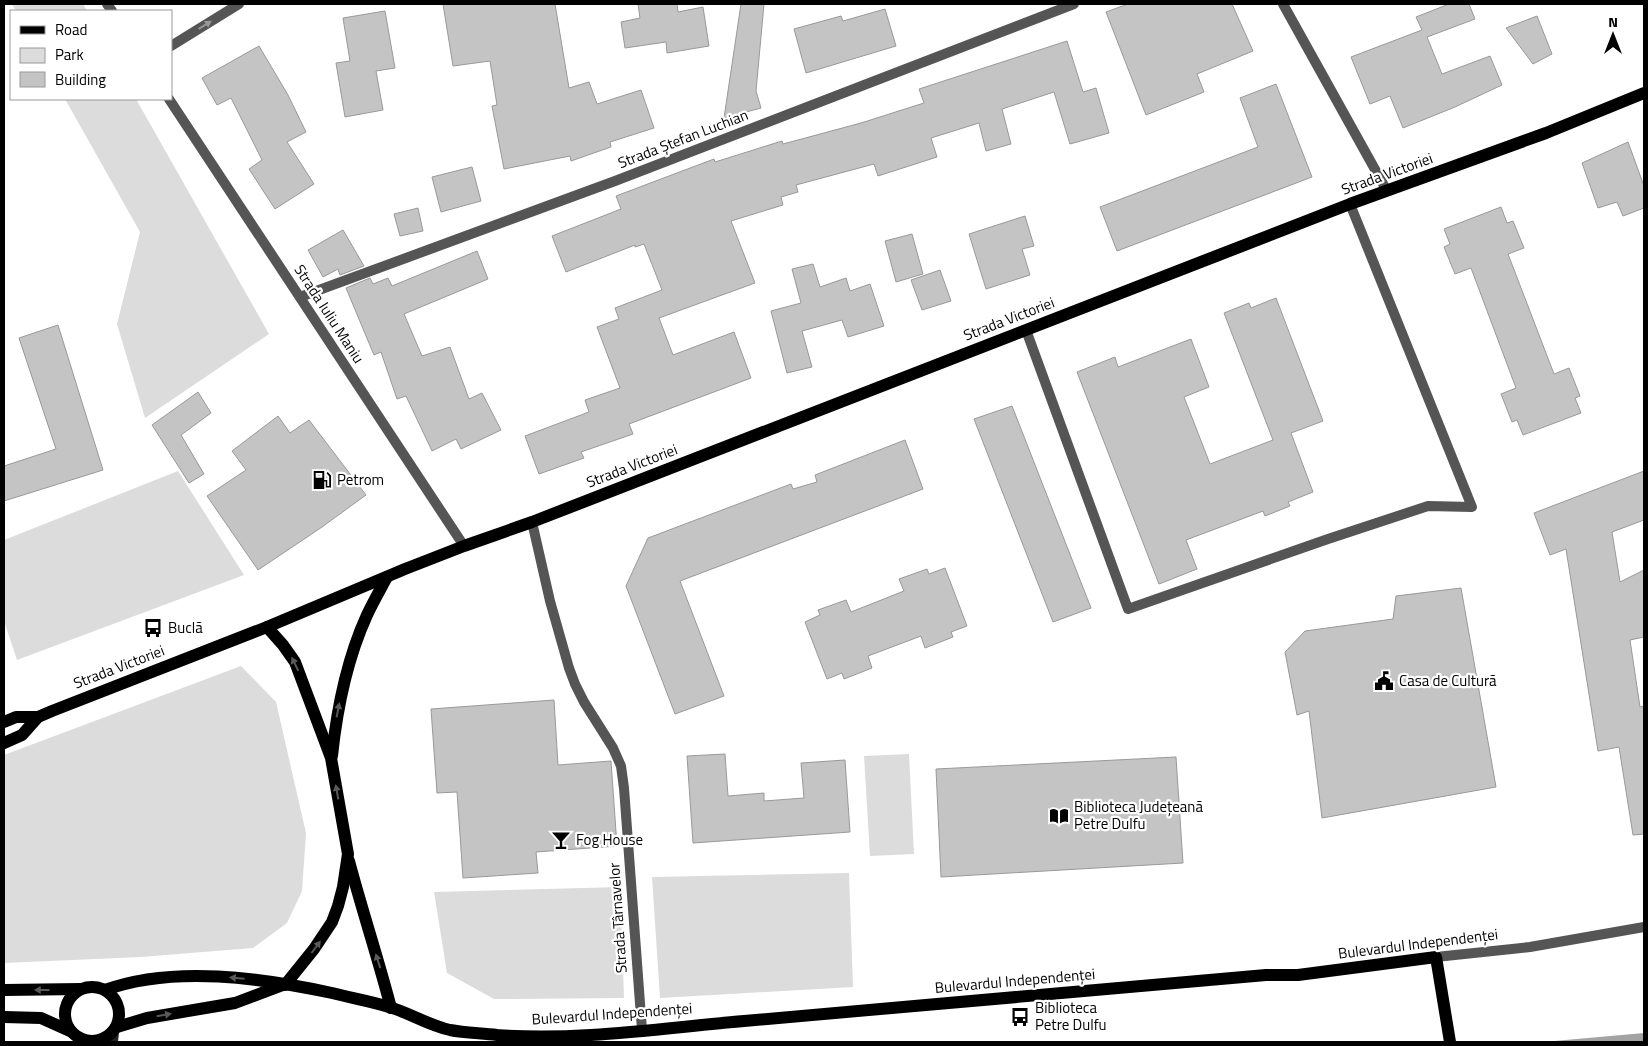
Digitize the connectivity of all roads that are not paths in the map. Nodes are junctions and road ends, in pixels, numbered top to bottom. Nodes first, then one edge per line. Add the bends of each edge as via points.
1 (239, 4) edge
2 (1074, 4) edge
3 (1284, 4) edge
4 (172, 45) edge
5 (1644, 93) edge
6 (170, 100) edge
7 (1387, 191) junction
8 (1350, 204) junction
9 (300, 297) junction
10 (1026, 330) junction
11 (532, 522) junction
12 (464, 546) junction
13 (386, 577) junction
14 (268, 627) junction
15 (38, 718) junction
16 (4, 722) edge
17 (4, 743) edge
18 (331, 758) junction
19 (348, 854) junction
20 (1644, 928) edge
21 (1436, 956) junction
22 (285, 985) junction
23 (81, 989) junction
24 (4, 990) edge
25 (105, 990) junction
26 (391, 1008) junction
27 (4, 1017) edge
28 (642, 1030) junction
29 (114, 1034) edge
30 (77, 1037) edge
31 (1450, 1042) edge

4 -> 1 street
2 - 9 street, Strada Ștefan Luchian via 615,181
3 - 7 street
5 - 7 main road, Strada Victoriei
6 - 9 street, Strada Iuliu Maniu
7 - 8 main road, Strada Victoriei
8 - 10 main road, Strada Victoriei
8 - 10 street via 1472,507 1428,506 1128,609
9 - 12 street, Strada Iuliu Maniu
10 - 11 main road, Strada Victoriei
11 - 12 main road, Strada Victoriei
11 - 28 street, Strada Târnavelor via 572,676 621,766
12 - 13 main road, Strada Victoriei
13 - 14 main road, Strada Victoriei
18 -> 13 main road via 339,704 351,656
14 - 15 main road, Strada Victoriei
18 -> 14 main road via 295,662
15 - 16 main road, Strada Victoriei via 16,717
15 - 17 main road, Strada Victoriei via 22,735
19 -> 18 main road
22 -> 19 main road via 332,922 343,887
26 -> 19 main road
20 - 21 street, Bulevardul Independenței via 1530,947
21 - 28 main road, Bulevardul Independenței via 1298,975 1266,974
21 - 31 main road
22 -> 25 main road, Bulevardul Independenței via 235,977 183,977 142,979
22 - 26 main road, Bulevardul Independenței
29 -> 22 main road via 147,1018 235,1003
23 -> 24 main road
23 - 25 main road
23 - 30 main road via 71,997 66,1008 66,1020
25 - 29 main road via 119,1009 120,1018
26 - 28 main road, Bulevardul Independenței via 449,1030 473,1033 583,1035
27 - 30 main road via 41,1018
29 - 30 main road via 92,1042

